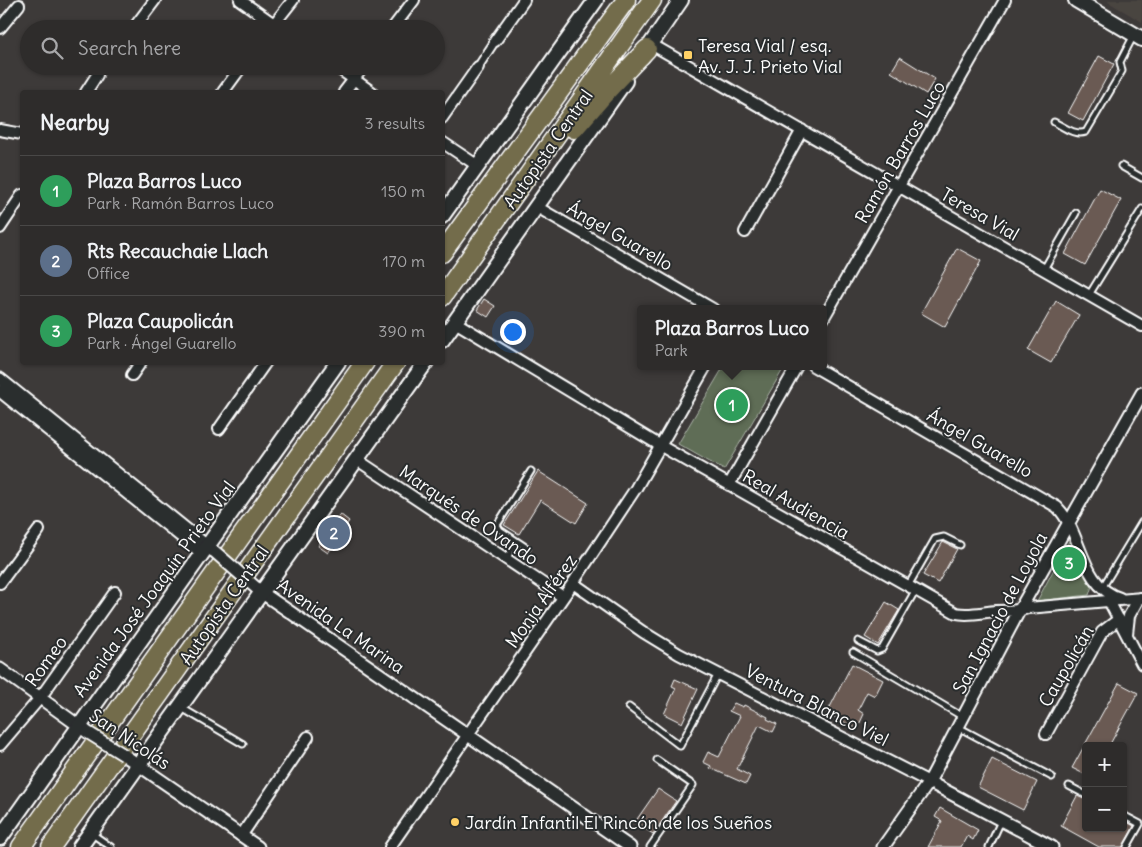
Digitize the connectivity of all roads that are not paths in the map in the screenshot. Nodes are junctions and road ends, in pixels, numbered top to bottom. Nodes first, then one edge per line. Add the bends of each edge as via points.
1 (155, 0) edge
2 (240, 0) edge
3 (293, 0) edge
4 (414, 0) edge
5 (524, 0) edge
6 (610, 0) edge
7 (626, 0) edge
8 (652, 0) edge
9 (682, 0) edge
10 (1005, 0) edge
11 (1076, 0) edge
12 (21, 2) edge
13 (591, 2) edge
14 (140, 20) edge
15 (266, 20) edge
16 (280, 20) edge
17 (399, 20) edge
18 (0, 28) edge
19 (1138, 37) edge
20 (495, 41) joint
21 (649, 46) junction
22 (478, 67) joint
23 (98, 75) edge
24 (235, 75) edge
25 (347, 75) edge
26 (358, 75) edge
27 (354, 80) junction
28 (87, 90) edge
29 (224, 90) edge
30 (346, 90) edge
31 (369, 90) edge
32 (557, 94) junction
33 (445, 114) edge
34 (1054, 122) dead end
35 (0, 130) edge
36 (802, 130) junction
37 (20, 134) edge
38 (445, 144) edge
39 (478, 166) junction
40 (1121, 166) dead end
41 (1142, 178) edge
42 (524, 182) junction
43 (899, 186) junction
44 (20, 198) edge
45 (537, 207) junction
46 (1142, 209) edge
47 (445, 212) edge
48 (1076, 213) dead end
49 (0, 228) edge
50 (746, 232) dead end
51 (445, 249) edge
52 (1044, 269) junction
53 (445, 293) edge
54 (1089, 295) junction
55 (706, 305) edge
56 (827, 313) edge
57 (455, 322) junction
58 (1142, 326) edge
59 (445, 336) edge
60 (139, 365) edge
61 (264, 365) edge
62 (336, 365) edge
63 (363, 365) edge
64 (394, 365) edge
65 (424, 365) edge
66 (704, 370) edge
67 (794, 370) edge
68 (820, 370) edge
69 (132, 375) dead end
70 (0, 379) edge
71 (0, 391) edge
72 (1142, 393) edge
73 (219, 429) dead end
74 (661, 446) junction
75 (84, 452) junction
76 (356, 459) junction
77 (531, 471) dead end
78 (729, 485) junction
79 (1069, 522) junction
80 (1142, 522) edge
81 (39, 530) dead end
82 (517, 542) junction
83 (960, 545) dead end
84 (527, 548) dead end
85 (208, 550) junction
86 (505, 559) junction
87 (0, 583) edge
88 (573, 583) junction
89 (1099, 585) junction
90 (911, 588) junction
91 (115, 592) dead end
92 (261, 592) junction
93 (563, 597) junction
94 (1140, 598) edge
95 (1125, 600) junction
96 (1109, 601) junction
97 (1088, 603) junction
98 (1019, 611) junction
99 (1118, 619) junction
100 (1127, 635) junction
101 (858, 641) dead end
102 (853, 652) dead end
103 (1142, 664) edge
104 (0, 669) edge
105 (718, 674) junction
106 (40, 698) junction
107 (180, 707) junction
108 (629, 707) dead end
109 (961, 722) junction
110 (83, 729) junction
111 (1046, 734) dead end
112 (468, 735) junction
113 (308, 736) dead end
114 (243, 744) dead end
115 (0, 745) edge
116 (657, 760) dead end
117 (138, 765) junction
118 (1052, 778) dead end
119 (929, 782) junction
120 (1069, 786) dead end
121 (1082, 793) edge
122 (1127, 817) edge
123 (1001, 820) junction
124 (90, 832) junction
125 (241, 836) junction
126 (0, 838) edge
127 (626, 846) edge
128 (21, 847) edge
129 (51, 847) edge
130 (80, 847) edge
131 (111, 847) edge
132 (258, 847) edge
133 (390, 847) edge
134 (650, 847) edge
135 (883, 847) edge
136 (989, 847) edge
137 (1052, 847) edge
138 (1127, 847) edge

1 - 14 street
2 - 15 street
3 - 16 street
4 - 17 street
5 - 20 street
6 - 32 highway
7 - 32 highway, Autopista Central
8 - 42 highway, Autopista Central
9 - 21 main road
10 - 43 street, Ramón Barros Luco
11 - 19 main road
12 - 18 street
13 - 39 main road
19 - 34 lane via 1120,62 1122,71 1086,132 1075,133
20 - 22 street
21 - 36 street, Teresa Vial
21 - 42 highway
21 - 45 main road
22 - 33 street
23 - 28 street
24 - 29 street
25 - 27 street
26 - 27 street
27 - 30 street
27 - 31 street
32 - 51 highway, Autopista Central
35 - 37 street
36 - 43 street, Teresa Vial
36 - 50 street
38 - 39 street
39 - 47 main road
40 - 41 lane
42 - 53 highway, Autopista Central
43 - 52 street, Teresa Vial
43 - 56 street, Ramón Barros Luco
44 - 49 street
45 - 55 street, Ángel Guarello
45 - 57 main road
46 - 54 lane
48 - 52 lane
52 - 54 street, Teresa Vial
54 - 58 street, Teresa Vial
57 - 59 main road
57 - 74 street, Real Audiencia
60 - 69 street
61 - 73 street
62 - 85 main road, Avenida José Joaquín Prieto Vial
63 - 128 highway, Autopista Central
64 - 129 highway, Autopista Central
65 - 76 main road
66 - 74 street, Monja Alférez
67 - 78 street
68 - 79 street, Ángel Guarello via 1052,503
70 - 75 street, Avenida La Marina
71 - 75 street, Avenida La Marina
72 - 79 street, San Ignacio de Loyola
74 - 78 street, Real Audiencia
74 - 88 street, Monja Alférez
75 - 85 street, Avenida La Marina
76 - 86 street, Marqués de Ovando
76 - 92 main road
77 - 82 lane via 497,525
78 - 90 street, Real Audiencia
79 - 89 street, Ángel Guarello
79 - 98 street, San Ignacio de Loyola
80 - 89 lane
81 - 87 street
82 - 84 lane
82 - 86 lane
83 - 90 lane via 944,537 935,539
85 - 92 street, Avenida La Marina, bridge
85 - 110 main road, Avenida José Joaquín Prieto Vial
86 - 93 street, Marqués de Ovando
88 - 93 street, Monja Alférez
88 - 105 street, Ventura Blanco Viel via 660,643
89 - 95 street
89 - 97 street
90 - 98 street, Real Audiencia via 962,615
90 - 101 lane via 882,648 877,651
91 - 106 street, Romeo
92 - 107 main road
92 - 112 street, Avenida La Marina
93 - 112 street, Monja Alférez
94 - 95 street
94 - 100 street via 1129,616
95 - 96 street
96 - 97 street, Real Audiencia
96 - 99 street
97 - 98 street, Real Audiencia
98 - 109 street, San Ignacio de Loyola
99 - 100 street
99 - 111 street, Caupolicán via 1102,632
100 - 103 street
102 - 109 lane
104 - 106 street, San Nicolás
105 - 108 lane via 680,746
105 - 119 street, Ventura Blanco Viel
106 - 110 street, San Nicolás
106 - 115 street, Romeo
107 - 114 lane
107 - 117 main road
109 - 118 lane
109 - 119 street, San Ignacio de Loyola
110 - 117 street, San Nicolás, bridge
110 - 126 main road, Avenida José Joaquín Prieto Vial
112 - 127 street, Avenida La Marina
112 - 133 street, Monja Alférez
113 - 125 street
116 - 134 lane via 693,785
117 - 124 main road
117 - 125 street, San Nicolás
119 - 123 street, Ventura Blanco Viel
119 - 135 street, San Ignacio de Loyola
120 - 121 lane
122 - 138 lane via 1140,824
123 - 136 lane
123 - 137 street, Ventura Blanco Viel
124 - 130 main road
124 - 131 lane
125 - 132 street, San Nicolás

